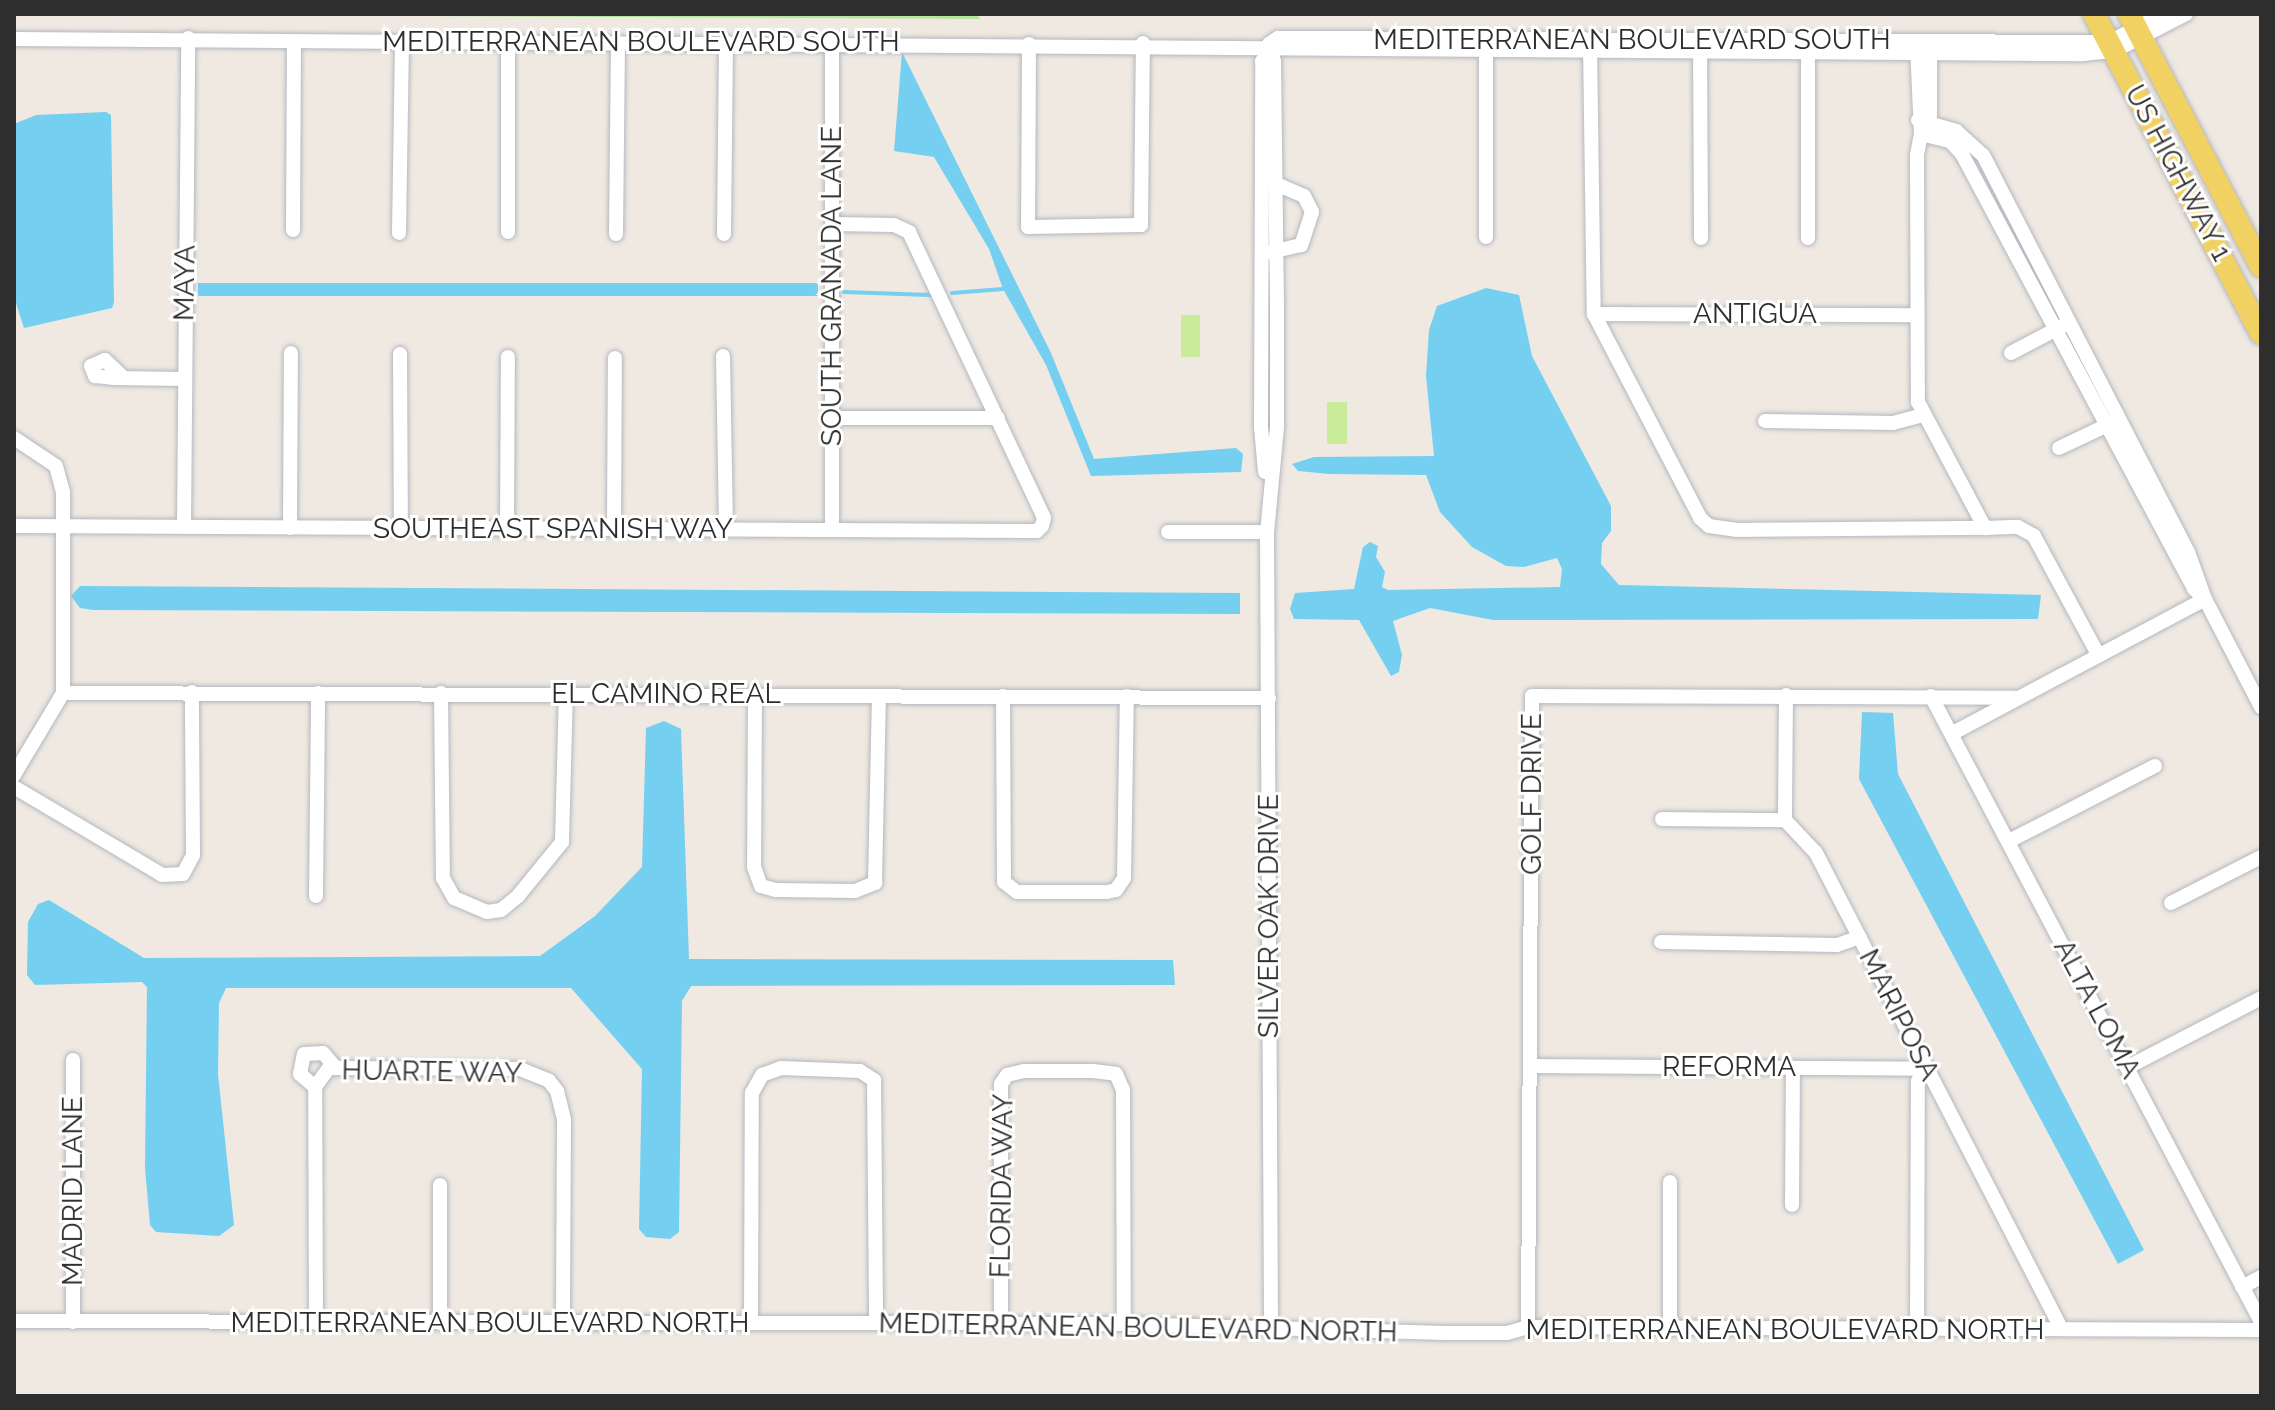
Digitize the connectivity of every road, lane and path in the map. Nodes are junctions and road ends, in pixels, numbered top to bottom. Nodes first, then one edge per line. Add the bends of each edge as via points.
1 (2094, 14) edge
2 (2163, 14) edge
3 (2186, 14) edge
4 (2136, 28) edge
5 (188, 38) junction
6 (14, 39) edge
7 (294, 41) junction
8 (402, 41) junction
9 (508, 41) junction
10 (726, 42) junction
11 (832, 42) junction
12 (618, 43) junction
13 (1143, 43) junction
14 (1029, 44) junction
15 (1486, 45) junction
16 (1590, 46) junction
17 (1700, 46) junction
18 (1808, 46) junction
19 (2112, 46) junction
20 (1924, 47) junction
21 (1269, 50) junction
22 (1923, 126) junction
23 (1268, 180) junction
24 (833, 224) junction
25 (293, 230) dead end
26 (508, 232) dead end
27 (399, 233) dead end
28 (616, 234) dead end
29 (724, 234) dead end
30 (1486, 237) dead end
31 (1701, 238) dead end
32 (1808, 238) dead end
33 (1269, 252) junction
34 (2261, 267) edge
35 (1594, 314) junction
36 (1915, 315) junction
37 (2062, 326) junction
38 (2261, 333) edge
39 (291, 353) dead end
40 (2011, 353) dead end
41 (400, 354) dead end
42 (723, 356) dead end
43 (508, 357) dead end
44 (615, 358) dead end
45 (123, 377) dead end
46 (184, 379) junction
47 (1923, 415) junction
48 (832, 418) junction
49 (998, 418) junction
50 (1765, 421) dead end
51 (2113, 423) junction
52 (14, 438) edge
53 (2059, 448) dead end
54 (14, 526) edge
55 (184, 527) junction
56 (62, 528) junction
57 (290, 528) junction
58 (401, 528) junction
59 (507, 528) junction
60 (614, 528) junction
61 (1985, 528) junction
62 (726, 529) junction
63 (832, 530) junction
64 (1168, 532) dead end
65 (1267, 532) junction
66 (2205, 599) junction
67 (2099, 656) junction
68 (192, 692) junction
69 (63, 693) junction
70 (318, 693) junction
71 (441, 693) junction
72 (566, 693) junction
73 (755, 693) junction
74 (1786, 695) junction
75 (879, 696) junction
76 (1003, 696) junction
77 (1127, 696) junction
78 (1931, 696) junction
79 (1269, 698) junction
80 (2014, 698) junction
81 (2261, 707) edge
82 (1953, 733) junction
83 (2155, 766) dead end
84 (14, 775) edge
85 (14, 787) edge
86 (1662, 819) dead end
87 (1785, 820) junction
88 (2009, 841) junction
89 (2261, 857) edge
90 (316, 896) dead end
91 (2171, 903) dead end
92 (1860, 937) junction
93 (1661, 942) dead end
94 (2261, 998) edge
95 (73, 1060) dead end
96 (1532, 1066) junction
97 (2128, 1067) junction
98 (336, 1068) junction
99 (1793, 1068) junction
100 (1925, 1069) junction
101 (315, 1087) junction
102 (1670, 1182) dead end
103 (440, 1185) dead end
104 (1792, 1205) dead end
105 (2261, 1277) edge
106 (2242, 1287) junction
107 (14, 1321) edge
108 (73, 1322) junction
109 (563, 1322) junction
110 (2261, 1322) edge
111 (316, 1323) junction
112 (440, 1323) junction
113 (751, 1323) junction
114 (876, 1323) junction
115 (1001, 1324) junction
116 (1124, 1324) junction
117 (1271, 1327) junction
118 (1528, 1327) junction
119 (1917, 1328) junction
120 (2061, 1328) junction
121 (1670, 1329) junction
122 (2261, 1330) edge

1 - 19 main road, US HIGHWAY 1
2 - 4 street
3 - 4 street
4 - 19 street, MEDITERRANEAN BOULEVARD SOUTH
4 - 34 main road, US HIGHWAY 1
5 - 6 street, MEDITERRANEAN BOULEVARD SOUTH
5 - 7 street, MEDITERRANEAN BOULEVARD SOUTH
5 - 46 street, MAYA
7 - 8 street, MEDITERRANEAN BOULEVARD SOUTH
7 - 25 street
8 - 9 street, MEDITERRANEAN BOULEVARD SOUTH
8 - 27 street
9 - 12 street, MEDITERRANEAN BOULEVARD SOUTH
9 - 26 street
10 - 11 street, MEDITERRANEAN BOULEVARD SOUTH
10 - 12 street, MEDITERRANEAN BOULEVARD SOUTH
10 - 29 street
11 - 14 street, MEDITERRANEAN BOULEVARD SOUTH
11 - 24 street, SOUTH GRANADA LANE
12 - 28 street
13 - 14 street, MEDITERRANEAN BOULEVARD SOUTH
13 - 14 street via 1141,225 1028,227
13 - 21 street, MEDITERRANEAN BOULEVARD SOUTH
15 - 16 street, MEDITERRANEAN BOULEVARD SOUTH
15 - 21 street, MEDITERRANEAN BOULEVARD SOUTH
15 - 30 street
16 - 17 street, MEDITERRANEAN BOULEVARD SOUTH
16 - 35 street
17 - 18 street, MEDITERRANEAN BOULEVARD SOUTH
17 - 31 street
18 - 20 street, MEDITERRANEAN BOULEVARD SOUTH
18 - 32 street
19 - 20 street, MEDITERRANEAN BOULEVARD SOUTH
19 - 38 main road, US HIGHWAY 1
20 - 22 street
21 - 23 street, SILVER OAK DRIVE via 1262,61
22 - 36 street via 1917,155
22 - 37 street via 1962,154
23 - 33 street, SILVER OAK DRIVE
23 - 33 street via 1304,196 1312,212 1301,245
24 - 48 street, SOUTH GRANADA LANE
24 - 49 street via 894,225 909,232
33 - 65 street, SILVER OAK DRIVE via 1261,427
35 - 36 street, ANTIGUA
35 - 61 street via 1700,518 1709,526
36 - 47 street via 1916,385
37 - 40 street
37 - 51 street
39 - 57 street
41 - 58 street
42 - 62 street
43 - 59 street
44 - 60 street
45 - 46 street
46 - 55 street, MAYA
47 - 50 street via 1893,423
47 - 61 street
48 - 49 street
48 - 63 street, SOUTH GRANADA LANE
49 - 63 street, SOUTHEAST SPANISH WAY via 1048,529
51 - 53 street
51 - 66 street via 2194,589
52 - 56 street via 60,473
54 - 56 street, SOUTHEAST SPANISH WAY
55 - 56 street, SOUTHEAST SPANISH WAY
55 - 57 street, SOUTHEAST SPANISH WAY
56 - 69 street
57 - 58 street, SOUTHEAST SPANISH WAY
58 - 59 street, SOUTHEAST SPANISH WAY
59 - 60 street, SOUTHEAST SPANISH WAY
60 - 62 street, SOUTHEAST SPANISH WAY
61 - 67 street via 2018,527 2034,536
62 - 63 street, SOUTHEAST SPANISH WAY
64 - 65 street
65 - 79 street, SILVER OAK DRIVE
66 - 67 street, GOLF DRIVE
66 - 81 street
67 - 80 street, GOLF DRIVE
68 - 69 street, EL CAMINO REAL
68 - 70 street, EL CAMINO REAL
68 - 85 street via 193,855 176,884
69 - 84 street
70 - 71 street, EL CAMINO REAL
70 - 90 street
71 - 72 street, EL CAMINO REAL
71 - 72 street via 443,878 454,898 487,912 518,896 562,842
72 - 73 street, EL CAMINO REAL
73 - 75 street, EL CAMINO REAL
73 - 75 street via 754,867 761,886 792,890 855,891 875,883
74 - 78 street, GOLF DRIVE
74 - 87 street
74 - 96 street, GOLF DRIVE via 1532,696
75 - 76 street, EL CAMINO REAL
76 - 77 street, EL CAMINO REAL
76 - 77 street via 1004,882 1017,892 1107,892 1116,890 1124,878
77 - 79 street, EL CAMINO REAL
78 - 80 street, GOLF DRIVE
78 - 82 street, ALTA LOMA
79 - 117 street, SILVER OAK DRIVE
80 - 82 street, GOLF DRIVE
82 - 88 street, ALTA LOMA
83 - 88 street
86 - 87 street
87 - 92 street, MARIPOSA via 1816,853
88 - 97 street, ALTA LOMA
89 - 91 street
92 - 93 street via 1837,945
92 - 100 street, MARIPOSA
94 - 97 street
95 - 108 street, MADRID LANE
96 - 99 street, REFORMA
96 - 118 street, GOLF DRIVE
97 - 106 street, ALTA LOMA
98 - 101 street, HUARTE WAY via 323,1072
98 - 101 street via 323,1053 304,1054 300,1074
98 - 109 street, HUARTE WAY via 520,1069 549,1081 564,1120
99 - 100 street, REFORMA
99 - 104 street
100 - 119 street via 1918,1081
100 - 120 street, MARIPOSA
101 - 111 street, HUARTE WAY
102 - 121 street
103 - 112 street
105 - 106 street
106 - 110 street, ALTA LOMA
107 - 108 street, MEDITERRANEAN BOULEVARD NORTH
108 - 111 street, MEDITERRANEAN BOULEVARD NORTH
109 - 112 street, MEDITERRANEAN BOULEVARD NORTH
109 - 113 street, MEDITERRANEAN BOULEVARD NORTH
111 - 112 street, MEDITERRANEAN BOULEVARD NORTH
113 - 114 street, MEDITERRANEAN BOULEVARD NORTH
113 - 114 street via 752,1093 762,1075 781,1068 860,1071 874,1080
114 - 115 street, MEDITERRANEAN BOULEVARD NORTH
115 - 116 street, MEDITERRANEAN BOULEVARD NORTH
115 - 116 street, FLORIDA WAY via 1001,1084 1012,1073 1065,1071 1108,1072 1121,1079
116 - 117 street, MEDITERRANEAN BOULEVARD NORTH
117 - 118 street, MEDITERRANEAN BOULEVARD NORTH via 1507,1333
118 - 121 street, MEDITERRANEAN BOULEVARD NORTH
119 - 120 street, MEDITERRANEAN BOULEVARD NORTH
119 - 121 street, MEDITERRANEAN BOULEVARD NORTH
120 - 122 street, MEDITERRANEAN BOULEVARD NORTH

